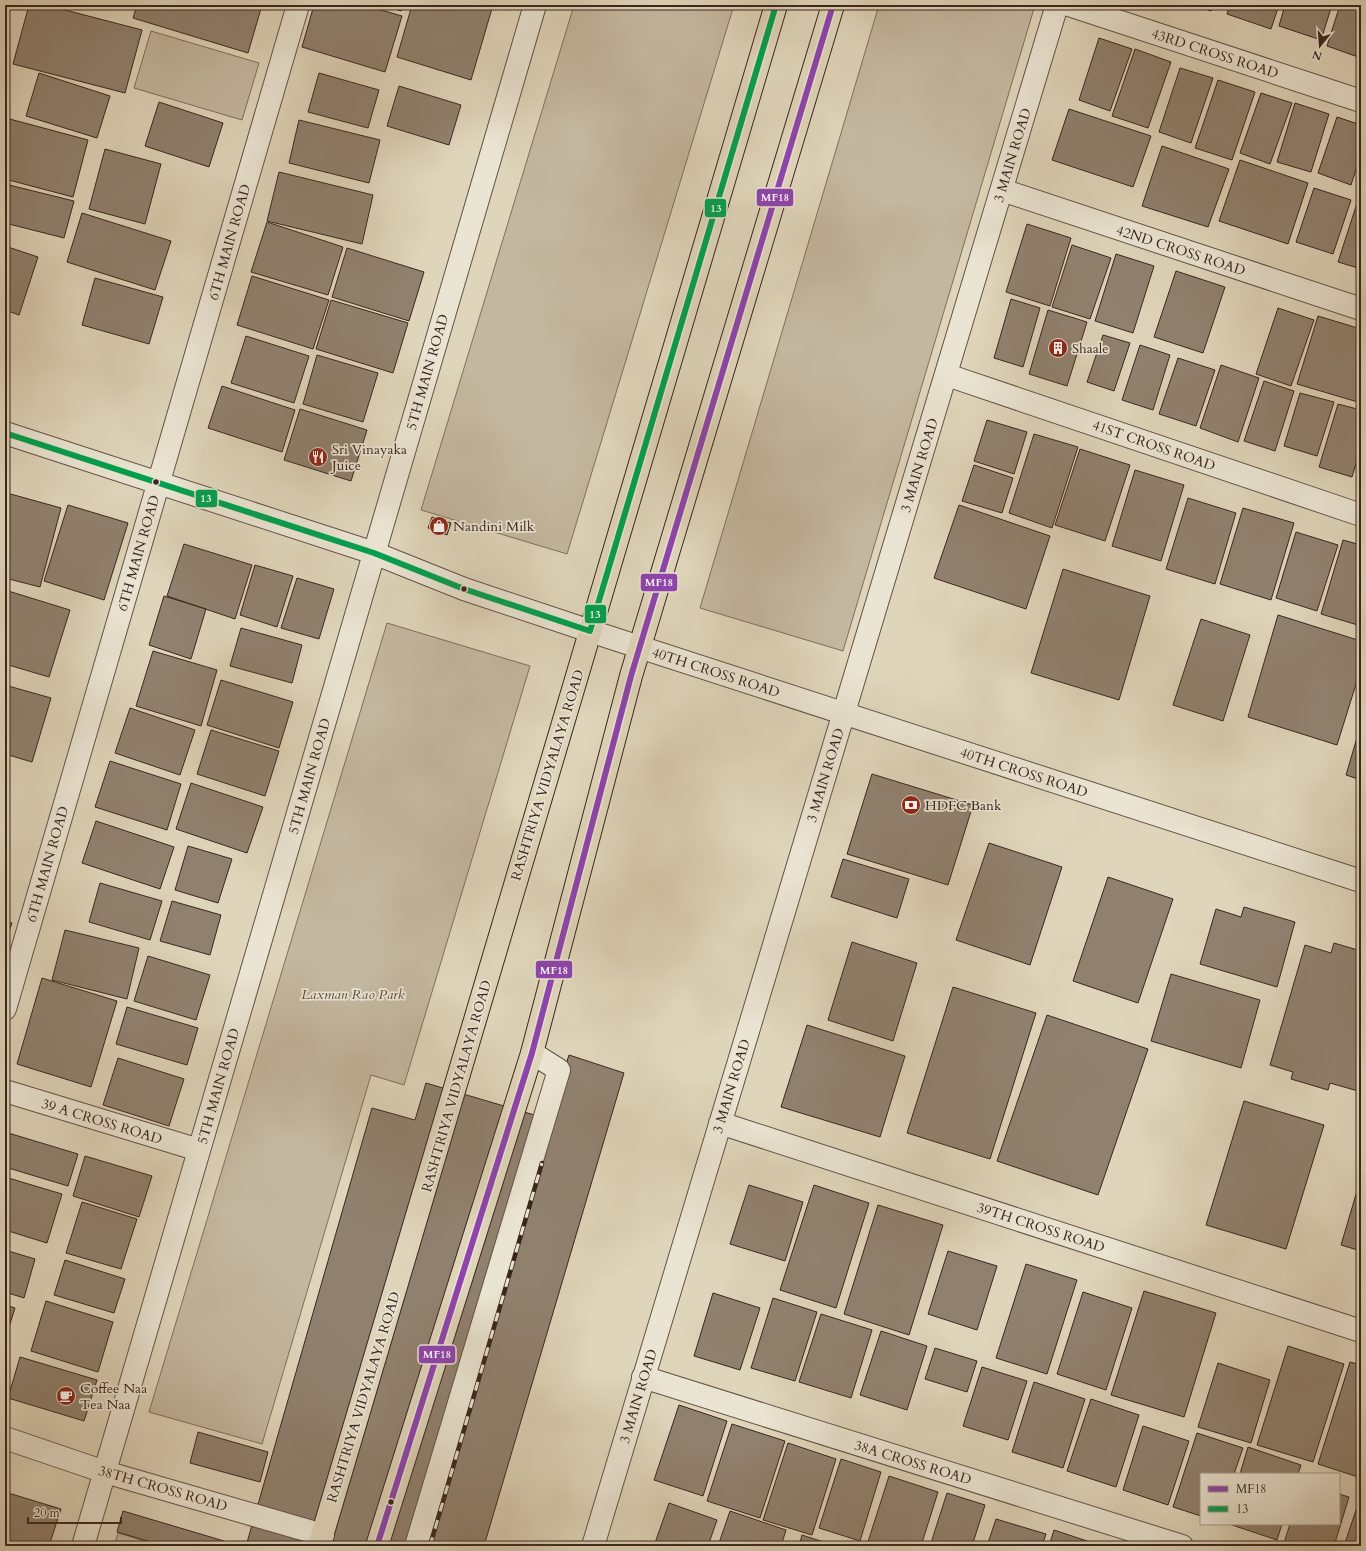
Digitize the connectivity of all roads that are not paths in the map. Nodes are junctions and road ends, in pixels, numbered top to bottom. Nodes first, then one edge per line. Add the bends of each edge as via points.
1 (298, 5) edge
2 (535, 5) edge
3 (776, 5) edge
4 (833, 5) edge
5 (1057, 5) edge
6 (1069, 5) edge
7 (1361, 101) edge
8 (1002, 190) junction
9 (1361, 309) edge
10 (947, 375) junction
11 (5, 433) edge
12 (158, 484) junction
13 (1361, 515) edge
14 (374, 554) junction
15 (590, 631) junction
16 (640, 647) junction
17 (843, 713) junction
18 (1361, 881) edge
19 (5, 1009) edge
20 (532, 1052) junction
21 (5, 1091) edge
22 (720, 1123) junction
23 (199, 1150) junction
24 (1361, 1331) edge
25 (643, 1377) junction
26 (5, 1438) edge
27 (105, 1472) junction
28 (321, 1540) edge
29 (83, 1546) edge
30 (377, 1546) edge
31 (416, 1546) edge
32 (593, 1546) edge
33 (1182, 1546) edge

1 - 12 street, 6TH MAIN ROAD
2 - 14 street, 5TH MAIN ROAD
3 - 15 main road, RASHTRIYA VIDYALAYA ROAD
4 - 16 main road
5 - 8 street, 3 MAIN ROAD
6 - 7 street, 43RD CROSS ROAD
8 - 9 street, 42ND CROSS ROAD
8 - 10 street, 3 MAIN ROAD
10 - 13 street, 41ST CROSS ROAD
10 - 17 street, 3 MAIN ROAD
11 - 12 street, 40TH CROSS ROAD
12 - 14 street, 40TH CROSS ROAD
12 - 19 street, 6TH MAIN ROAD
14 - 15 street, 40TH CROSS ROAD via 464,589
14 - 23 street, 5TH MAIN ROAD
15 - 16 street, 40TH CROSS ROAD
15 - 28 main road, RASHTRIYA VIDYALAYA ROAD
16 - 17 street, 40TH CROSS ROAD
16 - 20 main road
17 - 18 street, 40TH CROSS ROAD
17 - 22 street, 3 MAIN ROAD
20 - 30 main road
20 - 31 street via 559,1070
21 - 23 street, 39 A CROSS ROAD
22 - 24 street, 39TH CROSS ROAD
22 - 25 street, 3 MAIN ROAD
23 - 27 street, 5TH MAIN ROAD
25 - 32 street, 3 MAIN ROAD
25 - 33 street, 38A CROSS ROAD
26 - 27 street, 38TH CROSS ROAD
27 - 28 street, 38TH CROSS ROAD
27 - 29 street, 5TH MAIN ROAD

